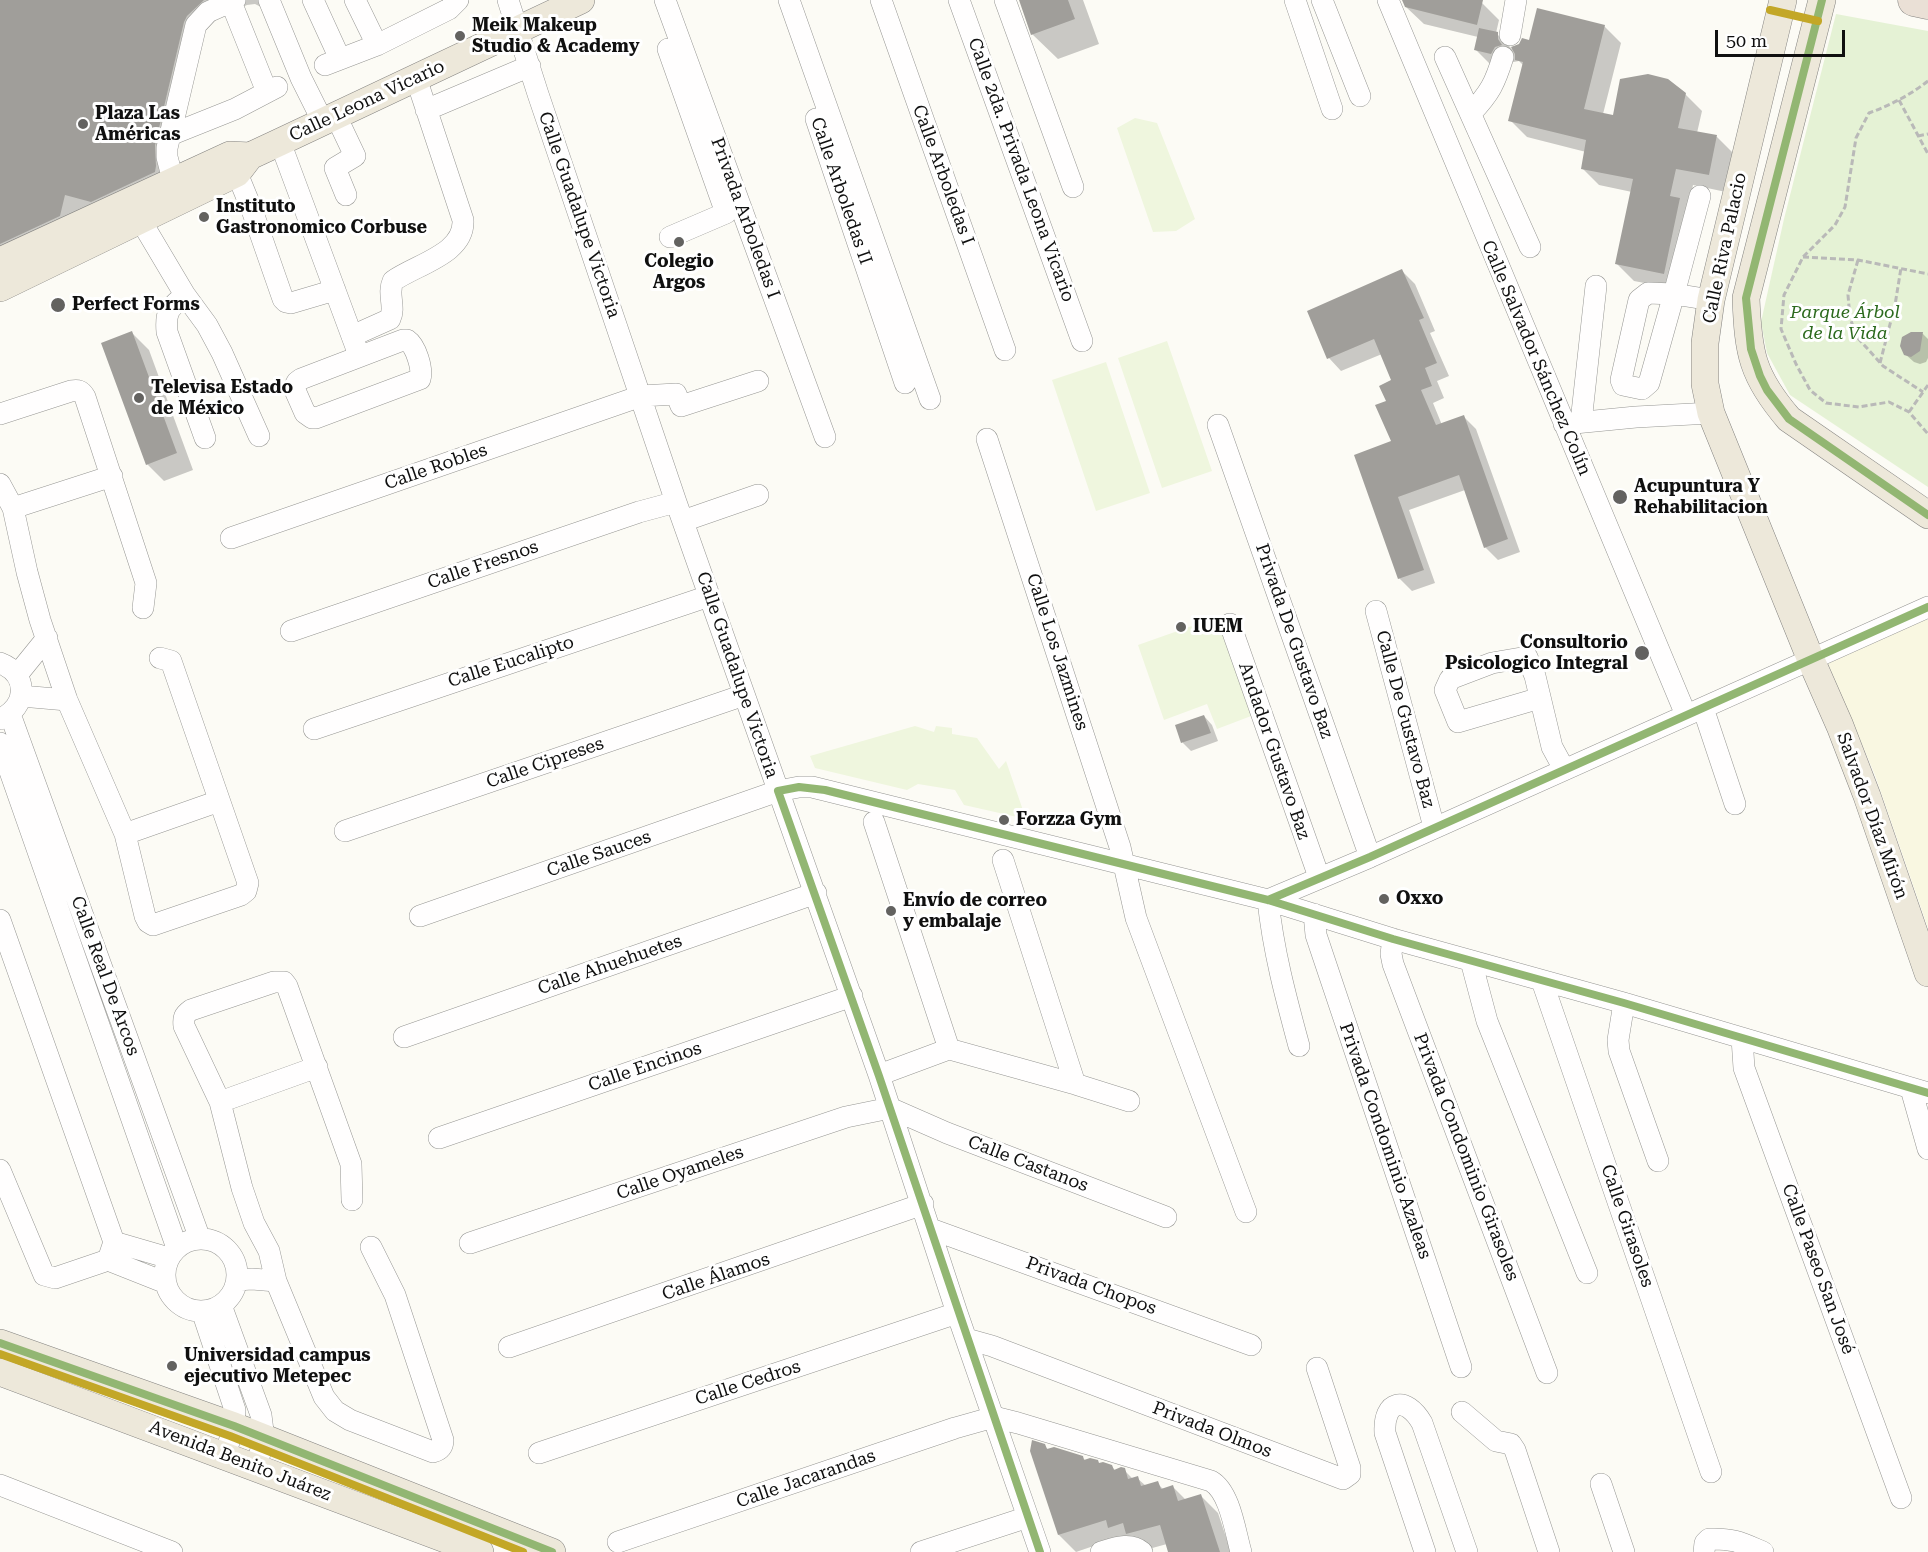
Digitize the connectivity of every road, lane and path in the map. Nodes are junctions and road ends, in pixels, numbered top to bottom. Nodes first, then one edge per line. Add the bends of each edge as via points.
1 (269, 0) edge
2 (313, 0) edge
3 (355, 0) edge
4 (508, 0) edge
5 (651, 0) edge
6 (665, 0) edge
7 (776, 0) edge
8 (789, 0) edge
9 (881, 0) edge
10 (959, 0) edge
11 (1005, 0) edge
12 (1295, 0) edge
13 (1323, 0) edge
14 (1388, 0) edge
15 (1516, 0) edge
16 (1914, 0) edge
17 (233, 1) edge
18 (458, 1) edge
19 (1779, 1) edge
20 (570, 3) edge
21 (1928, 3) edge
22 (1821, 6) edge
23 (519, 29) junction
24 (1510, 35) dead end
25 (377, 45) junction
26 (1445, 57) dead end
27 (1503, 57) dead end
28 (530, 66) junction
29 (416, 78) junction
30 (1928, 81) edge
31 (1360, 96) dead end
32 (1899, 100) junction
33 (426, 110) junction
34 (1332, 110) dead end
35 (1471, 113) junction
36 (330, 119) junction
37 (1928, 134) edge
38 (170, 135) junction
39 (1918, 136) junction
40 (280, 142) junction
41 (1928, 154) edge
42 (239, 161) junction
43 (173, 180) junction
44 (1073, 187) dead end
45 (346, 195) dead end
46 (1700, 196) dead end
47 (141, 221) junction
48 (670, 237) dead end
49 (1530, 248) dead end
50 (1803, 257) junction
51 (1858, 260) junction
52 (0, 261) edge
53 (1901, 268) junction
54 (1928, 274) edge
55 (1596, 286) dead end
56 (0, 288) edge
57 (335, 290) junction
58 (185, 295) junction
59 (1711, 300) junction
60 (352, 336) junction
61 (1082, 341) dead end
62 (1005, 350) dead end
63 (360, 356) junction
64 (1880, 363) junction
65 (758, 381) dead end
66 (905, 383) dead end
67 (1928, 385) edge
68 (1923, 392) junction
69 (641, 396) junction
70 (930, 399) dead end
71 (1909, 412) junction
72 (1711, 413) junction
73 (0, 414) edge
74 (1572, 423) junction
75 (1218, 425) dead end
76 (1928, 434) edge
77 (259, 436) dead end
78 (825, 436) dead end
79 (205, 438) dead end
80 (987, 439) dead end
81 (112, 476) junction
82 (0, 484) edge
83 (759, 495) dead end
84 (13, 508) junction
85 (680, 511) junction
86 (1928, 515) edge
87 (231, 538) dead end
88 (709, 596) junction
89 (1928, 607) edge
90 (143, 608) dead end
91 (1376, 611) dead end
92 (1230, 624) dead end
93 (291, 631) dead end
94 (47, 638) junction
95 (160, 658) dead end
96 (1810, 660) junction
97 (8, 669) edge
98 (744, 695) junction
99 (1540, 698) dead end
100 (68, 700) junction
101 (10, 709) edge
102 (1694, 711) junction
103 (314, 729) dead end
104 (0, 743) edge
105 (1564, 769) junction
106 (778, 791) junction
107 (219, 801) junction
108 (1735, 804) dead end
109 (874, 822) dead end
110 (1434, 827) junction
111 (345, 831) dead end
112 (125, 834) junction
113 (1370, 856) junction
114 (1003, 860) dead end
115 (1126, 865) junction
116 (1319, 877) junction
117 (816, 893) junction
118 (1268, 900) junction
119 (1314, 914) junction
120 (420, 916) dead end
121 (0, 920) edge
122 (1393, 939) junction
123 (1471, 961) junction
124 (1928, 973) edge
125 (1542, 981) junction
126 (852, 996) junction
127 (1624, 1003) junction
128 (404, 1037) dead end
129 (1742, 1038) junction
130 (1299, 1046) dead end
131 (949, 1049) junction
132 (317, 1067) junction
133 (879, 1075) junction
134 (1076, 1084) junction
135 (1920, 1091) edge
136 (1129, 1101) dead end
137 (220, 1102) junction
138 (890, 1108) junction
139 (439, 1138) dead end
140 (1928, 1149) edge
141 (1658, 1161) dead end
142 (0, 1170) edge
143 (352, 1200) dead end
144 (923, 1204) junction
145 (1246, 1212) dead end
146 (1166, 1217) dead end
147 (254, 1223) junction
148 (931, 1229) junction
149 (200, 1239) junction
150 (470, 1243) dead end
151 (371, 1247) dead end
152 (111, 1251) junction
153 (229, 1251) junction
154 (173, 1253) junction
155 (1587, 1274) dead end
156 (237, 1280) junction
157 (276, 1281) junction
158 (166, 1282) junction
159 (212, 1308) junction
160 (957, 1313) junction
161 (967, 1339) junction
162 (0, 1343) edge
163 (1251, 1345) dead end
164 (509, 1347) dead end
165 (1317, 1368) dead end
166 (1461, 1368) dead end
167 (0, 1372) edge
168 (1547, 1373) dead end
169 (1462, 1412) dead end
170 (994, 1417) junction
171 (234, 1426) junction
172 (264, 1439) junction
173 (539, 1453) dead end
174 (225, 1455) junction
175 (256, 1467) junction
176 (1711, 1472) dead end
177 (1601, 1484) dead end
178 (0, 1485) edge
179 (1901, 1498) dead end
180 (1028, 1517) junction
181 (618, 1542) dead end
182 (172, 1552) edge
183 (480, 1552) edge
184 (552, 1552) edge
185 (921, 1552) edge
186 (1040, 1552) edge
187 (1101, 1552) edge
188 (1142, 1552) edge
189 (1241, 1552) edge
190 (1425, 1552) edge
191 (1467, 1552) edge
192 (1549, 1552) edge
193 (1624, 1552) edge
194 (1704, 1552) edge
195 (1763, 1552) edge

1 - 36 street via 301,78
2 - 25 street via 332,62
3 - 25 street
4 - 23 street, Calle Guadalupe Victoria
5 - 48 street via 726,213
6 - 78 street, Privada Arboledas I
7 - 66 street, Calle Arboledas II
8 - 70 street
9 - 62 street, Calle Arboledas I
10 - 61 street, Calle 2da. Privada Leona Vicario
11 - 44 street
12 - 34 street
13 - 31 street
14 - 74 street, Calle Salvador Sánchez Colín
15 - 24 street
16 - 21 highway
17 - 38 street via 208,12 196,25
17 - 38 street via 272,90
18 - 25 street
19 - 22 main road
19 - 59 main road, Calle Riva Palacio
20 - 23 main road, Calle Leona Vicario
22 - 86 main road via 1746,298 1748,340 1762,383 1789,419
23 - 28 street, Calle Guadalupe Victoria
23 - 29 main road, Calle Leona Vicario
26 - 35 street
27 - 35 street via 1488,96
28 - 33 street
28 - 69 street, Calle Guadalupe Victoria
29 - 33 street
29 - 36 main road, Calle Leona Vicario
30 - 32 path
32 - 39 path
32 - 50 path via 1869,113 1856,138 1845,207 1835,225
33 - 60 street via 463,220 463,231 452,247 393,281 390,319
35 - 49 street
36 - 40 main road, Calle Leona Vicario
36 - 45 street via 355,156 335,168
37 - 39 path
38 - 43 street via 167,157
39 - 41 path
40 - 42 main road, Calle Leona Vicario
40 - 57 street
42 - 43 main road, Calle Leona Vicario
42 - 47 main road, Calle Leona Vicario
42 - 57 street via 283,299 291,303
43 - 52 main road, Calle Leona Vicario
46 - 59 street via 1674,294
47 - 56 main road, Calle Leona Vicario
47 - 58 street
50 - 51 path
50 - 71 path via 1784,295 1781,329 1809,390 1826,403 1859,407 1889,402
51 - 53 path
51 - 64 path via 1848,295 1850,318 1857,337
53 - 54 path
53 - 64 path
55 - 74 street
57 - 60 street
58 - 77 street via 222,353
58 - 79 street via 168,310 167,332
59 - 72 main road, Calle Riva Palacio via 1705,343 1705,384
60 - 63 street
63 - 63 street via 407,340 412,344 422,376 416,383 316,418 308,416 294,388 297,382
64 - 68 path
65 - 69 street, Calle Robles via 681,406 676,394
67 - 68 path
68 - 71 path
69 - 85 street, Calle Guadalupe Victoria
69 - 87 street, Calle Robles
71 - 76 path
72 - 74 street
72 - 96 main road, Calle Riva Palacio
73 - 81 street via 81,391
74 - 102 street, Calle Salvador Sánchez Colín
75 - 113 street, Privada De Gustavo Baz
80 - 115 street, Calle Los Jazmines
81 - 84 street
81 - 90 street via 146,583
82 - 84 street
83 - 85 street, Calle Fresnos
84 - 94 street
85 - 88 street, Calle Guadalupe Victoria
85 - 93 street, Calle Fresnos via 628,516
88 - 98 street, Calle Guadalupe Victoria
88 - 103 street, Calle Eucalipto
89 - 96 street
91 - 110 street, Calle De Gustavo Baz
92 - 116 street, Andador Gustavo Baz
94 - 97 street
94 - 100 street
95 - 107 street via 171,661
96 - 102 street
96 - 124 main road, Salvador Díaz Mirón via 1863,786
97 - 101 street, Calle Real De Arcos via 21,689
98 - 106 street, Calle Guadalupe Victoria
98 - 111 street, Calle Cipreses
99 - 105 street via 1552,747
100 - 101 street
100 - 112 street
101 - 149 street, Calle Real De Arcos
102 - 105 street
102 - 108 street, Calle Salvador Sánchez Colín
104 - 154 street, Calle Real De Arcos
105 - 110 street
106 - 115 street, Calle Sauces via 800,787 825,790
106 - 117 street, Calle Guadalupe Victoria
106 - 120 street, Calle Sauces
107 - 112 street
107 - 112 street via 248,883 246,891 159,924 153,925 145,916
109 - 131 street
110 - 113 street
113 - 116 street
114 - 134 street
115 - 118 street, Calle Sauces
115 - 145 street, Calle Los Jazmines via 1136,918
116 - 118 street
117 - 126 street, Calle Guadalupe Victoria
117 - 128 street, Calle Ahuehuetes
118 - 119 street, Calle Sauces
118 - 130 street
119 - 122 street, Calle Sauces
119 - 166 street, Privada Condominio Azaleas via 1316,935
121 - 152 street
122 - 123 street, Calle Sauces
122 - 168 street, Privada Condominio Girasoles via 1394,964
123 - 125 street, Calle Sauces
123 - 155 street via 1487,1021
125 - 127 street, Calle Sauces
125 - 176 street, Calle Girasoles
126 - 133 street, Calle Guadalupe Victoria
126 - 139 street, Calle Encinos
127 - 129 street, Calle Sauces
127 - 141 street via 1619,1051
129 - 135 street, Calle Sauces
129 - 179 street, Calle Paseo San José via 1744,1068
131 - 133 street
131 - 134 street
132 - 137 street
132 - 137 street via 284,982 191,1010 185,1014 184,1026
132 - 143 street via 351,1164
133 - 138 street, Calle Guadalupe Victoria
134 - 136 street
135 - 140 street
137 - 147 street
138 - 144 street, Calle Guadalupe Victoria
138 - 146 street, Calle Castanos
138 - 150 street, Calle Oyameles via 846,1117
142 - 152 street via 44,1275 55,1278
144 - 148 street, Calle Guadalupe Victoria
144 - 164 street, Calle Álamos
147 - 153 street
147 - 157 street via 269,1251
148 - 160 street, Calle Guadalupe Victoria
148 - 163 street, Privada Chopos
149 - 153 street via 211,1240
149 - 154 street via 188,1241
151 - 157 street via 394,1294 443,1440 433,1452 335,1411 324,1397
152 - 154 street
152 - 158 street
153 - 156 street
154 - 158 street via 165,1270
156 - 157 street
156 - 159 street via 229,1298
158 - 159 street via 179,1303 190,1309
159 - 171 street via 233,1403
159 - 172 street via 261,1415
160 - 161 street, Calle Guadalupe Victoria
160 - 173 street, Calle Cedros
161 - 165 street, Privada Olmos via 1343,1479 1350,1474 1350,1468
161 - 170 street, Calle Guadalupe Victoria
162 - 171 main road, Avenida Benito Juárez
167 - 174 main road, Avenida Benito Juárez
169 - 192 street via 1496,1441 1511,1444 1515,1450
170 - 180 street, Calle Guadalupe Victoria
170 - 181 street, Calle Jacarandas
170 - 189 street via 1211,1481 1225,1496
171 - 172 main road, Avenida Benito Juárez
171 - 174 street
172 - 175 street
172 - 184 main road, Avenida Benito Juárez
174 - 175 main road, Avenida Benito Juárez
175 - 183 main road, Avenida Benito Juárez
177 - 193 street
178 - 182 street
180 - 185 street
180 - 186 street, Calle Guadalupe Victoria
187 - 188 street via 1122,1547
190 - 191 street via 1385,1433 1387,1412 1402,1405 1410,1406 1422,1423
194 - 195 street via 1708,1539 1722,1538

